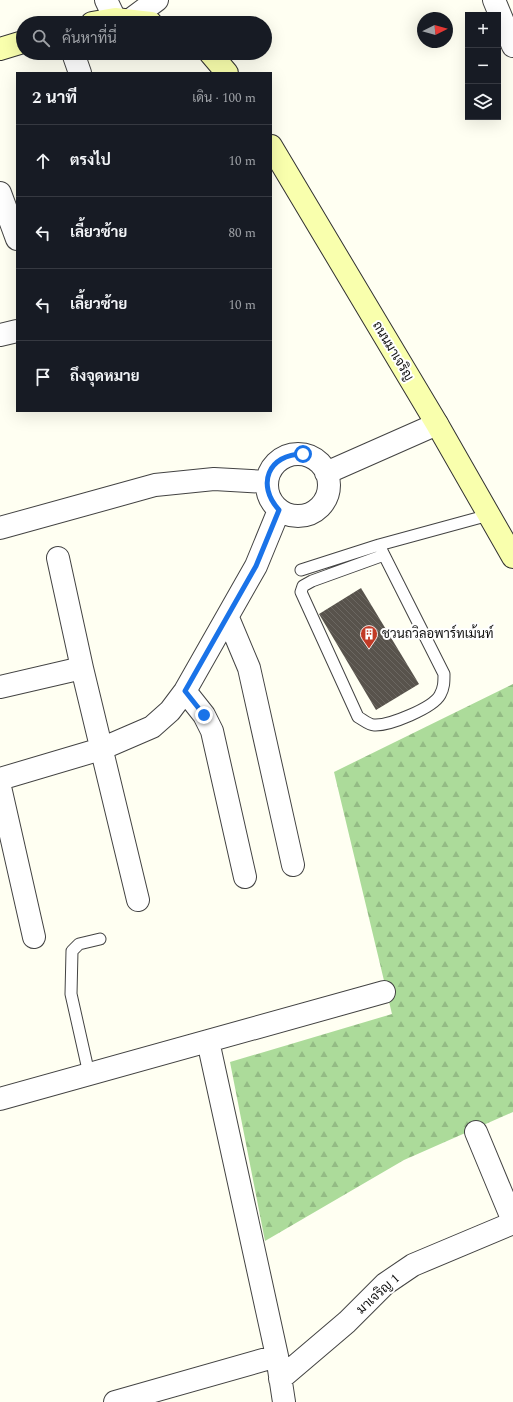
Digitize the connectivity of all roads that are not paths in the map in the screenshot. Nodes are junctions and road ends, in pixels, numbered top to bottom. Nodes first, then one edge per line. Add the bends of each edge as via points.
1 (157, 0) edge
2 (494, 0) edge
3 (117, 13) edge
4 (127, 16) edge
5 (16, 44) edge
6 (513, 46) edge
7 (0, 49) edge
8 (75, 60) edge
9 (216, 60) edge
10 (80, 72) edge
11 (226, 72) edge
12 (272, 148) edge
13 (1, 198) edge
14 (16, 236) edge
15 (16, 330) edge
16 (0, 335) edge
17 (436, 424) junction
18 (326, 473) junction
19 (267, 482) junction
20 (279, 510) junction
21 (489, 515) junction
22 (0, 528) edge
23 (382, 550) junction
24 (513, 557) edge
25 (58, 558) dead end
26 (302, 570) dead end
27 (228, 618) junction
28 (82, 668) junction
29 (0, 687) edge
30 (185, 691) junction
31 (101, 749) junction
32 (0, 779) edge
33 (0, 787) edge
34 (293, 865) dead end
35 (245, 877) dead end
36 (138, 900) dead end
37 (34, 937) dead end
38 (100, 939) dead end
39 (384, 992) dead end
40 (208, 1041) junction
41 (89, 1074) junction
42 (0, 1099) edge
43 (476, 1132) dead end
44 (513, 1222) edge
45 (277, 1356) junction
46 (280, 1380) junction
47 (115, 1402) edge
48 (284, 1402) edge

1 - 3 street
2 - 6 street
3 - 4 main road
5 - 7 main road
8 - 10 street
9 - 11 main road
12 - 17 main road, ถนนมาเจริญ
13 - 14 street
15 - 16 street
17 - 18 street
17 - 21 main road, ถนนมาเจริญ
18 - 19 street via 313,458 293,454 275,464
18 - 20 street via 329,482 328,493 317,510 298,516 288,515
19 - 20 street via 268,493
19 - 22 street via 214,479 155,485
20 - 27 street via 256,566
21 - 23 lane
21 - 24 main road, ถนนมาเจริญ
23 - 23 lane via 444,674 444,685 440,696 426,707 387,724 372,726 358,717 301,592 303,586 312,581
23 - 26 lane
25 - 28 street
27 - 30 street
27 - 34 street via 249,668
28 - 29 street
28 - 31 street
30 - 31 street via 170,711 152,727
30 - 35 street via 204,715 212,731
31 - 32 street
31 - 36 street
33 - 37 street
38 - 41 lane via 79,944 72,951 71,994
39 - 40 street
40 - 41 street
40 - 45 street
41 - 42 street
43 - 44 street
44 - 46 street, มาเจริญ 1 via 413,1265 385,1284 347,1322
45 - 46 street
45 - 47 street
46 - 48 street

